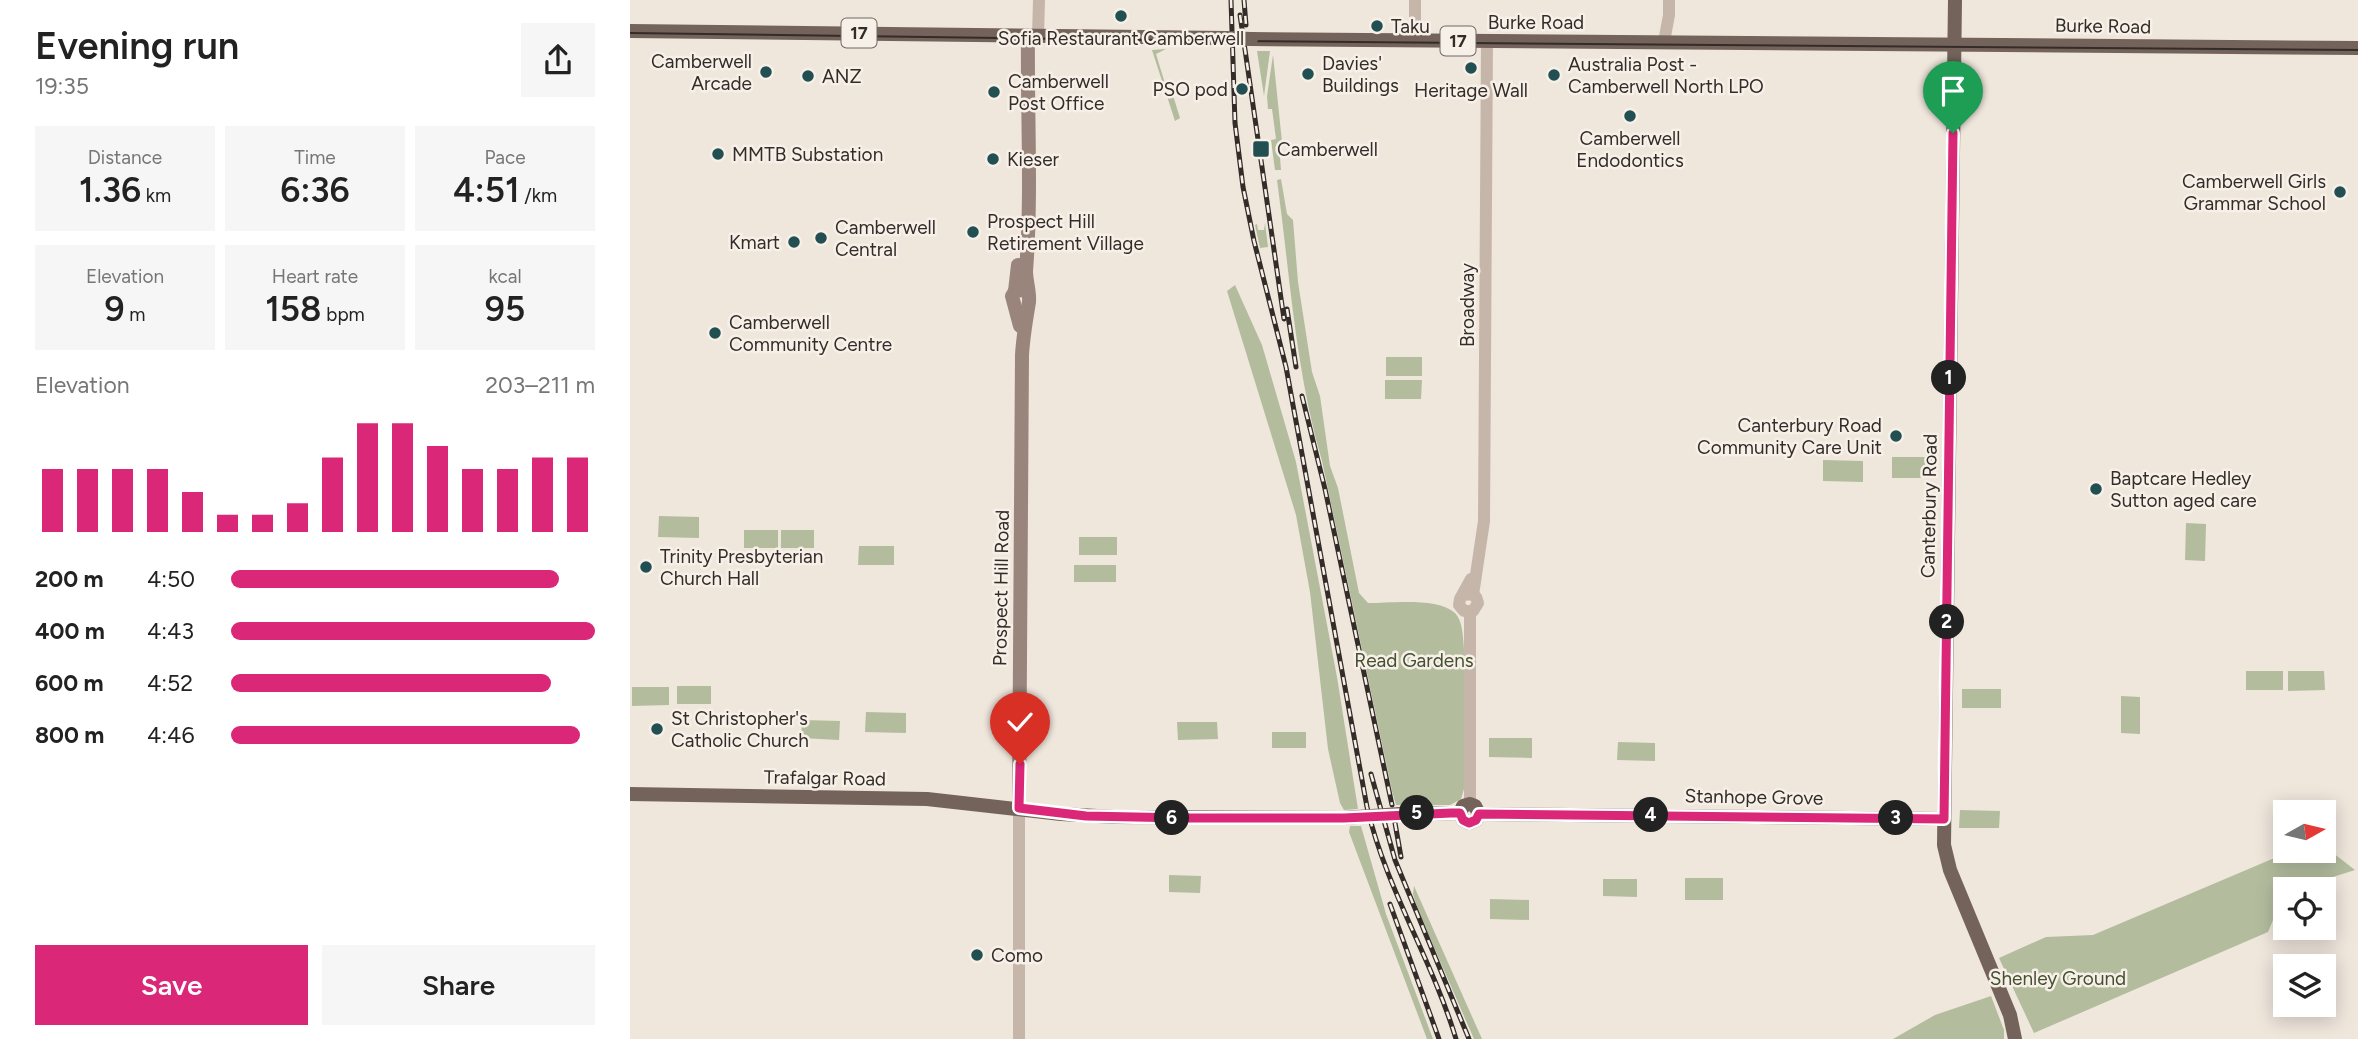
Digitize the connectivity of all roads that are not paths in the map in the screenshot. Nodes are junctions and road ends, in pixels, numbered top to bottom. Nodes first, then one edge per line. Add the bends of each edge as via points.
1 (1039, 0) edge
2 (1415, 0) edge
3 (1661, 0) edge
4 (1669, 0) edge
5 (1955, 0) edge
6 (630, 31) edge
7 (1033, 36) junction
8 (1415, 40) junction
9 (1487, 41) junction
10 (1664, 42) junction
11 (1954, 44) junction
12 (2358, 48) edge
13 (1026, 153) junction
14 (1030, 168) junction
15 (1021, 185) junction
16 (1025, 214) junction
17 (630, 794) edge
18 (1019, 808) junction
19 (1469, 810) junction
20 (1944, 819) junction
21 (1019, 1039) edge
22 (2015, 1039) edge

1 - 7 street
2 - 8 street
3 - 10 street
4 - 10 street
5 - 11 main road, Canterbury Road
6 - 7 main road, Burke Road / 17
7 - 8 main road, Burke Road / 17, bridge
7 - 13 main road, Prospect Hill Road
8 - 9 main road, Burke Road / 17
9 - 10 main road, Burke Road / 17
9 - 19 street, Broadway via 1484,521 1469,595 1459,602 1466,611 1471,648
10 - 11 main road, Burke Road / 17
11 - 12 main road, Burke Road / 17
11 - 20 main road, Canterbury Road
13 - 14 main road, Prospect Hill Road
13 - 15 main road, Prospect Hill Road
14 - 15 main road
14 - 16 main road, Prospect Hill Road
15 - 16 main road, Prospect Hill Road
16 - 18 main road, Prospect Hill Road
17 - 18 main road, Trafalgar Road via 928,799
18 - 19 main road, Stanhope Grove, bridge via 1115,817 1344,818
18 - 21 street, Prospect Hill Road
19 - 20 main road, Stanhope Grove
20 - 22 main road, Canterbury Road via 1950,870 2010,1015

